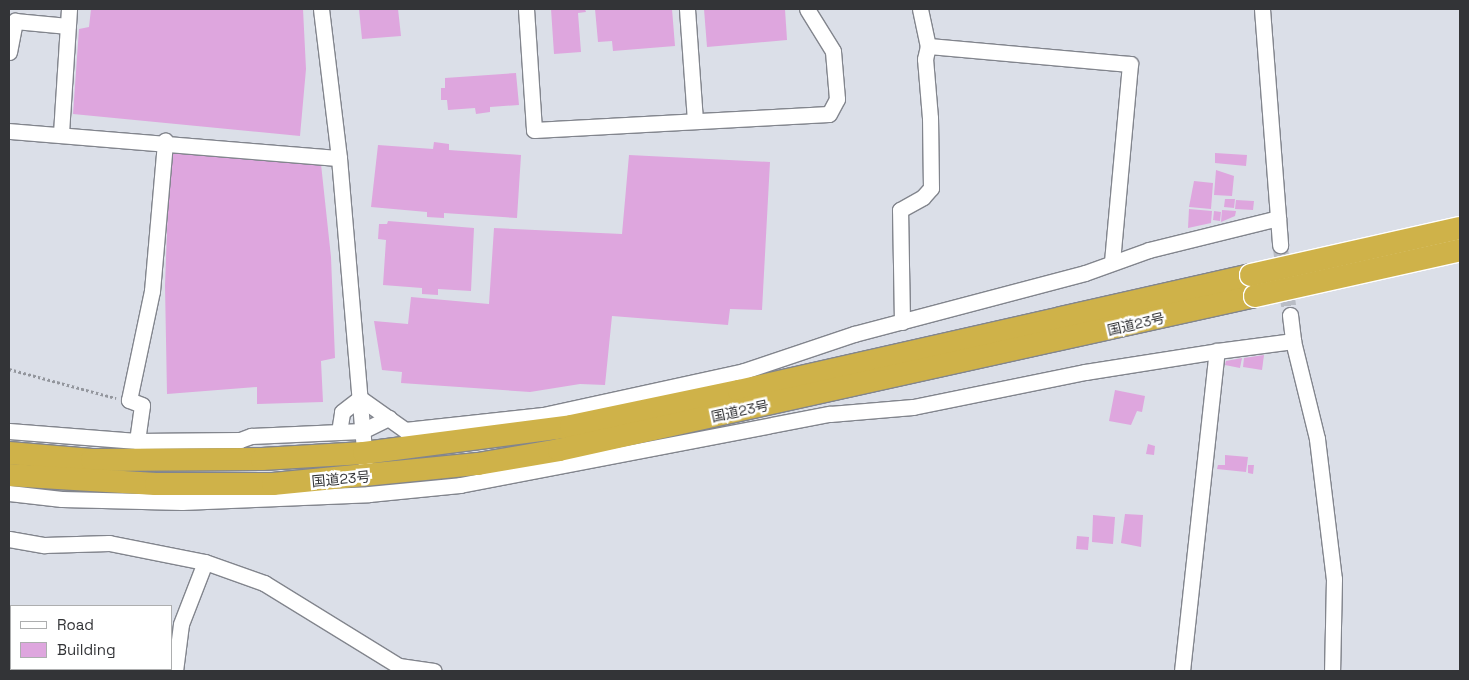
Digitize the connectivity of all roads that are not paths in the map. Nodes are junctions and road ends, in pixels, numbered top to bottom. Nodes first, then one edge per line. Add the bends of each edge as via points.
1 (69, 9) edge
2 (321, 9) edge
3 (526, 9) edge
4 (687, 9) edge
5 (807, 9) edge
6 (920, 9) edge
7 (1262, 9) edge
8 (68, 26) junction
9 (928, 46) junction
10 (9, 52) edge
11 (695, 121) junction
12 (9, 131) edge
13 (61, 133) junction
14 (165, 141) junction
15 (339, 158) junction
16 (1278, 218) junction
17 (1460, 228) edge
18 (1280, 245) tunnel mouth
19 (1460, 250) edge
20 (1112, 261) junction
21 (1253, 286) junction
22 (1290, 314) tunnel mouth
23 (902, 322) junction
24 (1293, 341) junction
25 (1217, 351) junction
26 (360, 398) junction
27 (389, 418) junction
28 (9, 431) edge
29 (338, 432) junction
30 (137, 441) junction
31 (363, 442) junction
32 (240, 450) junction
33 (9, 454) edge
34 (9, 476) edge
35 (367, 477) junction
36 (9, 494) edge
37 (9, 539) edge
38 (205, 562) junction
39 (399, 669) edge
40 (175, 671) edge
41 (434, 671) edge
42 (1182, 671) edge
43 (1332, 671) edge

1 - 8 street
2 - 15 street
3 - 11 street via 534,130
4 - 11 street
5 - 11 street via 833,51 837,99 829,114
6 - 9 street
7 - 16 street
8 - 10 street via 15,21
8 - 13 street
9 - 20 street via 1130,64
9 - 23 street via 925,59 931,188 923,197 900,210
12 - 13 street
13 - 14 street
14 - 15 street
14 - 30 street via 152,291 130,400 142,405
15 - 26 street
16 - 18 street
16 - 20 street
17 - 21 highway, 国道23号, bridge
19 - 21 highway, 国道23号, bridge
20 - 23 street via 1085,273
21 - 31 highway, 国道23号 via 580,424
21 - 35 highway, 国道23号 via 559,450 478,464
22 - 24 street
23 - 27 street via 854,334 744,371 543,415 406,430
24 - 25 street
24 - 43 street via 1317,439 1334,578
25 - 36 street via 1085,372 912,407 830,414 460,485 369,494 182,502 62,499
25 - 42 street
26 - 27 street
26 - 29 street via 342,412
26 - 31 street
27 - 31 street
28 - 30 street
29 - 31 street
29 - 32 street via 251,436
30 - 32 street
31 - 32 highway, 国道23号
31 - 35 street
32 - 33 highway, 国道23号 via 92,460
34 - 35 highway, 国道23号 via 156,484 273,484
37 - 38 street via 44,545 109,543
38 - 39 street via 264,584
38 - 40 street via 181,624
39 - 41 street

